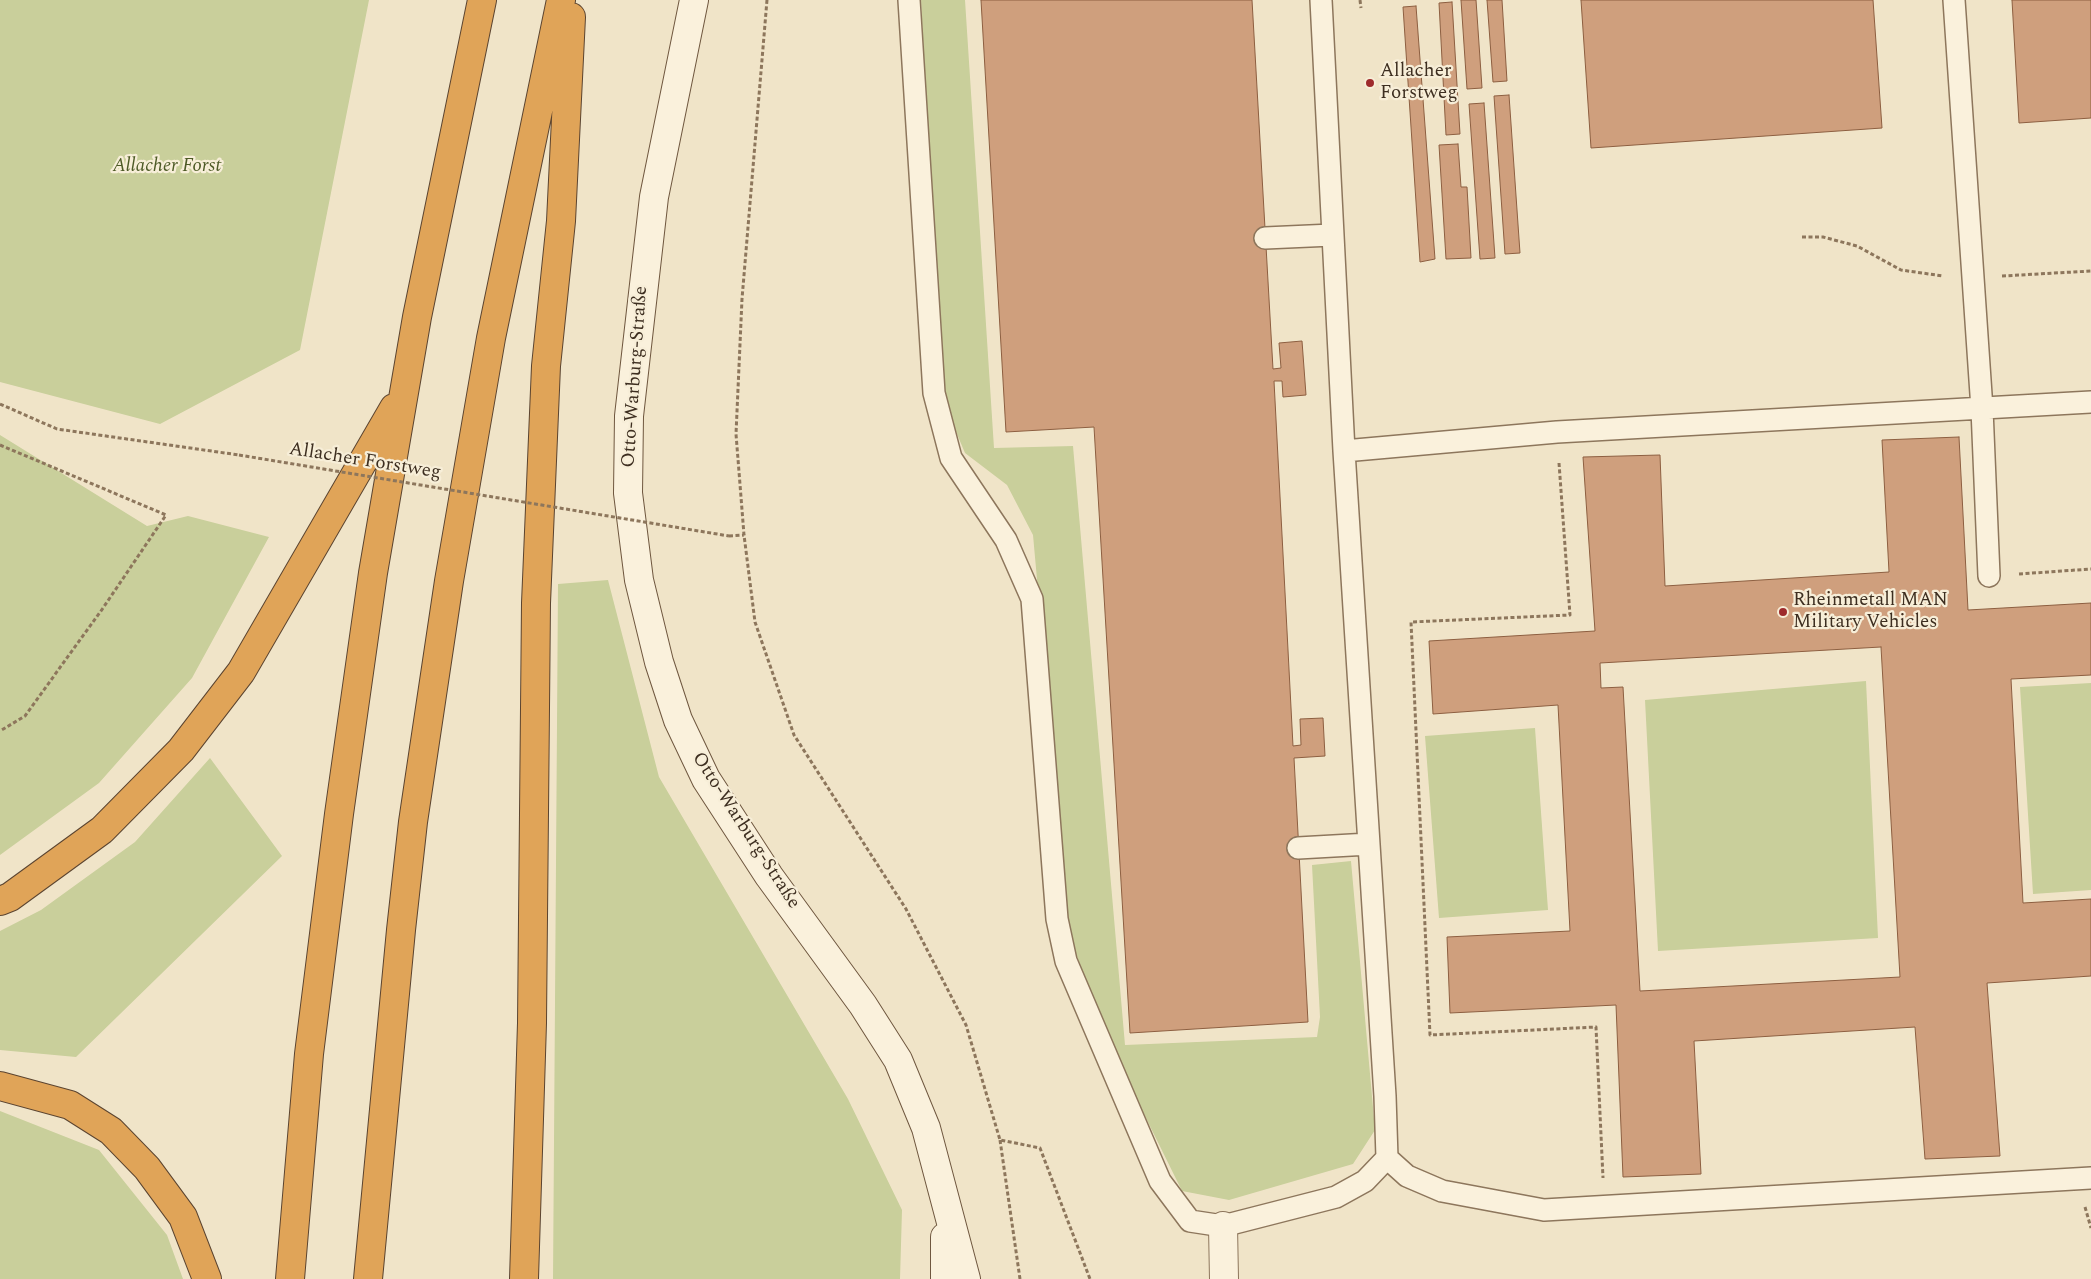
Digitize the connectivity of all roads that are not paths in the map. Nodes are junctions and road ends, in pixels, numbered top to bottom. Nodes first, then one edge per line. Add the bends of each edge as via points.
1 (482, 0) edge
2 (561, 0) edge
3 (572, 0) edge
4 (694, 0) edge
5 (909, 0) edge
6 (1321, 0) edge
7 (1954, 0) edge
8 (1332, 235) junction
9 (1265, 238) dead end
10 (403, 392) junction
11 (2091, 402) edge
12 (1982, 409) junction
13 (1344, 451) junction
14 (1989, 576) road end
15 (1369, 844) junction
16 (1298, 848) dead end
17 (0, 902) edge
18 (0, 1086) edge
19 (1388, 1158) junction
20 (2091, 1178) edge
21 (944, 1188) junction
22 (1223, 1226) junction
23 (207, 1279) edge
24 (290, 1279) edge
25 (368, 1279) edge
26 (524, 1279) edge
27 (945, 1279) edge
28 (966, 1279) edge
29 (1224, 1279) edge

1 - 10 highway
2 - 25 highway via 491,338 448,590 400,930
3 - 26 highway via 561,221 546,366 536,603 532,1023
4 - 21 main road, Otto-Warburg-Straße via 654,197 629,416 628,493 639,580 659,662 678,720 706,779 769,876 863,1005 898,1060 926,1128
5 - 22 lane via 934,394 951,458 1006,540 1032,599 1057,919 1066,961 1160,1181 1190,1222
6 - 8 lane
7 - 12 lane
8 - 9 lane
8 - 13 lane
10 - 17 highway via 241,672 181,750 102,830
10 - 24 highway via 337,823 309,1054
11 - 12 lane
12 - 13 lane via 1557,432
12 - 14 lane
13 - 15 lane
15 - 16 lane
15 - 19 lane
18 - 23 highway via 70,1105 111,1131 147,1168 183,1217
19 - 20 lane via 1407,1176 1442,1191 1544,1210
19 - 22 lane via 1365,1181 1336,1197
21 - 27 main road, Otto-Warburg-Straße
21 - 28 main road, Otto-Warburg-Straße
22 - 29 main road

